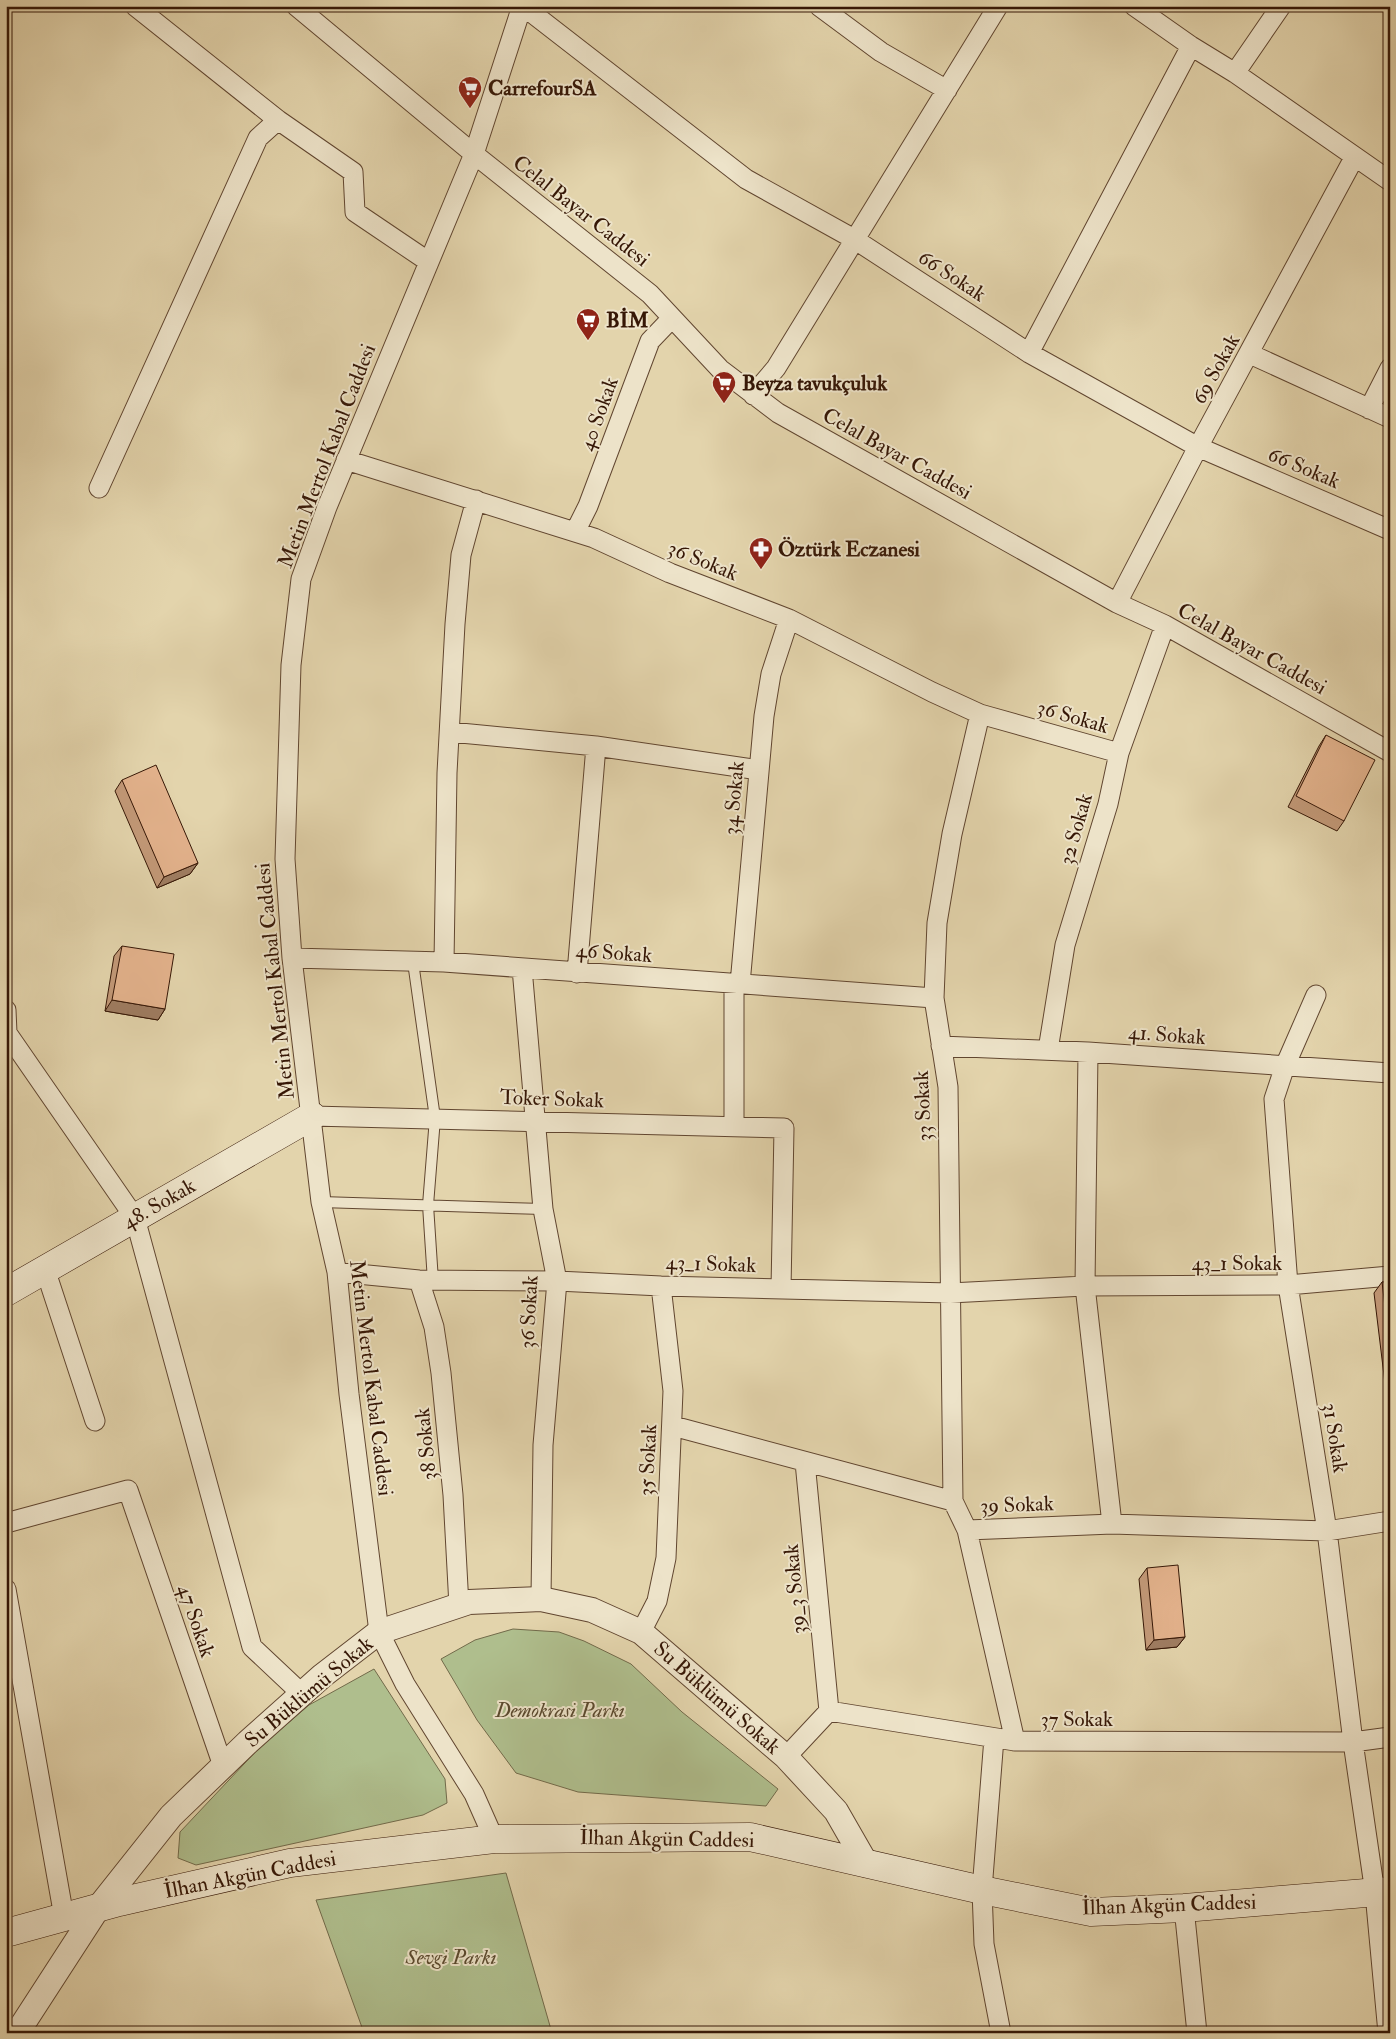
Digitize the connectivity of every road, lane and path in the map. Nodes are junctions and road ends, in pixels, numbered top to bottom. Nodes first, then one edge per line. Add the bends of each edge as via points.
1 (135, 6) edge
2 (296, 6) edge
3 (523, 6) edge
4 (819, 6) edge
5 (998, 6) edge
6 (1134, 6) edge
7 (1281, 6) edge
8 (1191, 46) junction
9 (1235, 73) junction
10 (947, 90) junction
11 (278, 120) junction
12 (474, 154) junction
13 (1354, 158) junction
14 (1390, 181) edge
15 (854, 239) junction
16 (430, 262) junction
17 (672, 318) junction
18 (1029, 353) junction
19 (1250, 354) junction
20 (1390, 368) edge
21 (753, 394) junction
22 (1369, 409) junction
23 (1390, 418) edge
24 (1198, 448) junction
25 (346, 460) junction
26 (99, 488) dead end
27 (476, 500) junction
28 (1388, 524) edge
29 (575, 532) junction
30 (1117, 603) junction
31 (789, 619) junction
32 (1165, 625) junction
33 (980, 714) junction
34 (450, 732) junction
35 (596, 746) junction
36 (1390, 752) edge
37 (1119, 753) junction
38 (759, 770) junction
39 (292, 958) junction
40 (413, 962) junction
41 (444, 962) junction
42 (522, 968) junction
43 (577, 972) junction
44 (737, 984) junction
45 (1316, 995) dead end
46 (934, 998) junction
47 (6, 1010) edge
48 (941, 1046) junction
49 (1048, 1050) junction
50 (1088, 1052) junction
51 (1286, 1066) junction
52 (1390, 1072) edge
53 (312, 1116) junction
54 (435, 1118) junction
55 (535, 1122) junction
56 (734, 1126) junction
57 (321, 1202) junction
58 (428, 1205) junction
59 (543, 1209) junction
60 (135, 1218) junction
61 (45, 1270) junction
62 (337, 1272) junction
63 (1390, 1276) edge
64 (426, 1281) junction
65 (557, 1281) junction
66 (1288, 1285) junction
67 (661, 1286) junction
68 (1085, 1286) junction
69 (781, 1289) junction
70 (6, 1292) edge
71 (950, 1293) junction
72 (95, 1421) dead end
73 (673, 1426) junction
74 (805, 1462) junction
75 (953, 1501) junction
76 (1390, 1521) edge
77 (6, 1523) edge
78 (1112, 1524) junction
79 (967, 1530) junction
80 (1327, 1532) junction
81 (6, 1589) edge
82 (541, 1599) junction
83 (459, 1606) junction
84 (379, 1632) junction
85 (641, 1632) junction
86 (302, 1694) junction
87 (829, 1711) junction
88 (1390, 1737) edge
89 (994, 1738) junction
90 (1015, 1741) junction
91 (1353, 1742) junction
92 (786, 1757) junction
93 (223, 1766) junction
94 (494, 1839) junction
95 (866, 1865) junction
96 (982, 1890) junction
97 (1382, 1892) edge
98 (98, 1908) junction
99 (1184, 1908) junction
100 (64, 1917) junction
101 (6, 1933) edge
102 (17, 2033) edge
103 (1001, 2033) edge
104 (1198, 2033) edge
105 (1388, 2033) edge

1 - 11 street
2 - 12 street, Celal Bayar Caddesi
3 - 12 street, Metin Mertol Kabal Caddesi
3 - 15 street, 66 Sokak via 746,179
4 - 10 street via 881,52
5 - 10 street
6 - 8 street
7 - 9 street
8 - 9 street
8 - 18 street
9 - 13 street
10 - 15 street
11 - 16 street via 353,172 355,212
11 - 26 street via 258,138
12 - 16 street, Metin Mertol Kabal Caddesi
12 - 17 street, Celal Bayar Caddesi via 650,294
13 - 14 street
13 - 19 street, 69 Sokak
15 - 18 street, 66 Sokak
15 - 21 street via 776,368
16 - 25 street, Metin Mertol Kabal Caddesi
17 - 21 street, Celal Bayar Caddesi via 720,369
17 - 29 street, 40 Sokak via 650,341 588,506
18 - 24 street, 66 Sokak
19 - 22 street
19 - 24 street, 69 Sokak
20 - 22 street
21 - 30 street, Celal Bayar Caddesi via 778,413
22 - 23 street
24 - 28 street, 66 Sokak
24 - 30 street, 69 Sokak
25 - 27 street, 36 Sokak
25 - 39 street, Metin Mertol Kabal Caddesi via 301,579 291,665 285,859
27 - 29 street, 36 Sokak
27 - 34 street via 461,555
29 - 31 street, 36 Sokak
30 - 32 street, Celal Bayar Caddesi
31 - 33 street, 36 Sokak
31 - 38 street, 34 Sokak via 771,674
32 - 36 street, Celal Bayar Caddesi
32 - 37 street, 32 Sokak
33 - 37 street, 36 Sokak
33 - 46 street, 33 Sokak via 943,887
34 - 35 street
34 - 41 street
35 - 38 street
35 - 43 street
37 - 49 street, 32 Sokak via 1108,804 1065,945
38 - 44 street, 34 Sokak
39 - 40 street, 46 Sokak
39 - 53 street, Metin Mertol Kabal Caddesi
40 - 41 street, 46 Sokak
40 - 54 lane
41 - 42 street, 46 Sokak
42 - 43 street, 46 Sokak
42 - 55 street, 36 Sokak
43 - 44 street, 46 Sokak
44 - 46 street, 46 Sokak
44 - 56 street, 34 Sokak
45 - 51 street, 31 Sokak
46 - 48 street, 33 Sokak
47 - 60 street via 7,1033
48 - 49 street, 41. Sokak
48 - 71 street, 33 Sokak via 948,1087
49 - 50 street, 41. Sokak
50 - 51 street, 41. Sokak
50 - 68 street
51 - 52 street, 41. Sokak
51 - 66 street, 31 Sokak via 1274,1099
53 - 54 street, Toker Sokak
53 - 57 street, Metin Mertol Kabal Caddesi
53 - 60 main road, 48. Sokak
54 - 55 street, Toker Sokak
54 - 58 lane
55 - 56 street, Toker Sokak
55 - 59 street, 36 Sokak
56 - 69 street, Toker Sokak via 784,1128
57 - 58 lane
57 - 62 street, Metin Mertol Kabal Caddesi
58 - 59 lane
58 - 64 lane
59 - 65 street, 36 Sokak
60 - 61 main road, 48. Sokak
60 - 86 street via 252,1647
61 - 70 main road, 48. Sokak
61 - 72 street
62 - 64 street, 43_1 Sokak
62 - 84 street, Metin Mertol Kabal Caddesi
63 - 66 street, 43_1 Sokak
64 - 65 street, 43_1 Sokak
64 - 83 street, 38 Sokak via 441,1373 453,1494
65 - 67 street, 43_1 Sokak
65 - 82 street, 36 Sokak via 542,1445
66 - 68 street, 43_1 Sokak
66 - 80 street, 31 Sokak
67 - 69 street, 43_1 Sokak
67 - 73 street, 35 Sokak via 673,1391
68 - 71 street, 43_1 Sokak
68 - 78 street
69 - 71 street, 43_1 Sokak
71 - 75 street, 33 Sokak
73 - 74 street, 39 Sokak
73 - 85 street, 35 Sokak via 666,1558 657,1601
74 - 75 street, 39 Sokak
74 - 87 street, 39_3 Sokak
75 - 79 street, 39 Sokak
76 - 80 street, 39 Sokak
77 - 93 street, 47 Sokak via 128,1490
78 - 79 street, 39 Sokak
78 - 80 street, 39 Sokak
79 - 90 street
80 - 91 street, 31 Sokak
81 - 100 street
82 - 83 street, Su Büklümü Sokak via 469,1602
82 - 85 street, Su Büklümü Sokak via 592,1610
83 - 84 street, Su Büklümü Sokak
84 - 86 street, Su Büklümü Sokak
84 - 94 street, Metin Mertol Kabal Caddesi via 405,1684 474,1794
85 - 92 street, Su Büklümü Sokak
86 - 93 street, Su Büklümü Sokak
87 - 89 street, 37 Sokak
87 - 92 street
88 - 91 street, 37 Sokak
89 - 90 street, 37 Sokak
89 - 96 street
90 - 91 street, 37 Sokak
91 - 97 street, 31 Sokak
92 - 95 street, Su Büklümü Sokak via 836,1811
93 - 98 street, Su Büklümü Sokak via 170,1816
94 - 95 main road, İlhan Akgün Caddesi via 750,1837
94 - 98 main road, İlhan Akgün Caddesi via 290,1863
95 - 96 main road, İlhan Akgün Caddesi
96 - 99 main road, İlhan Akgün Caddesi via 1092,1912
96 - 103 street via 984,1944
97 - 99 main road, İlhan Akgün Caddesi
97 - 105 street, 31 Sokak
98 - 100 main road, İlhan Akgün Caddesi
98 - 102 street, Su Büklümü Sokak
99 - 104 street
100 - 101 main road, İlhan Akgün Caddesi

